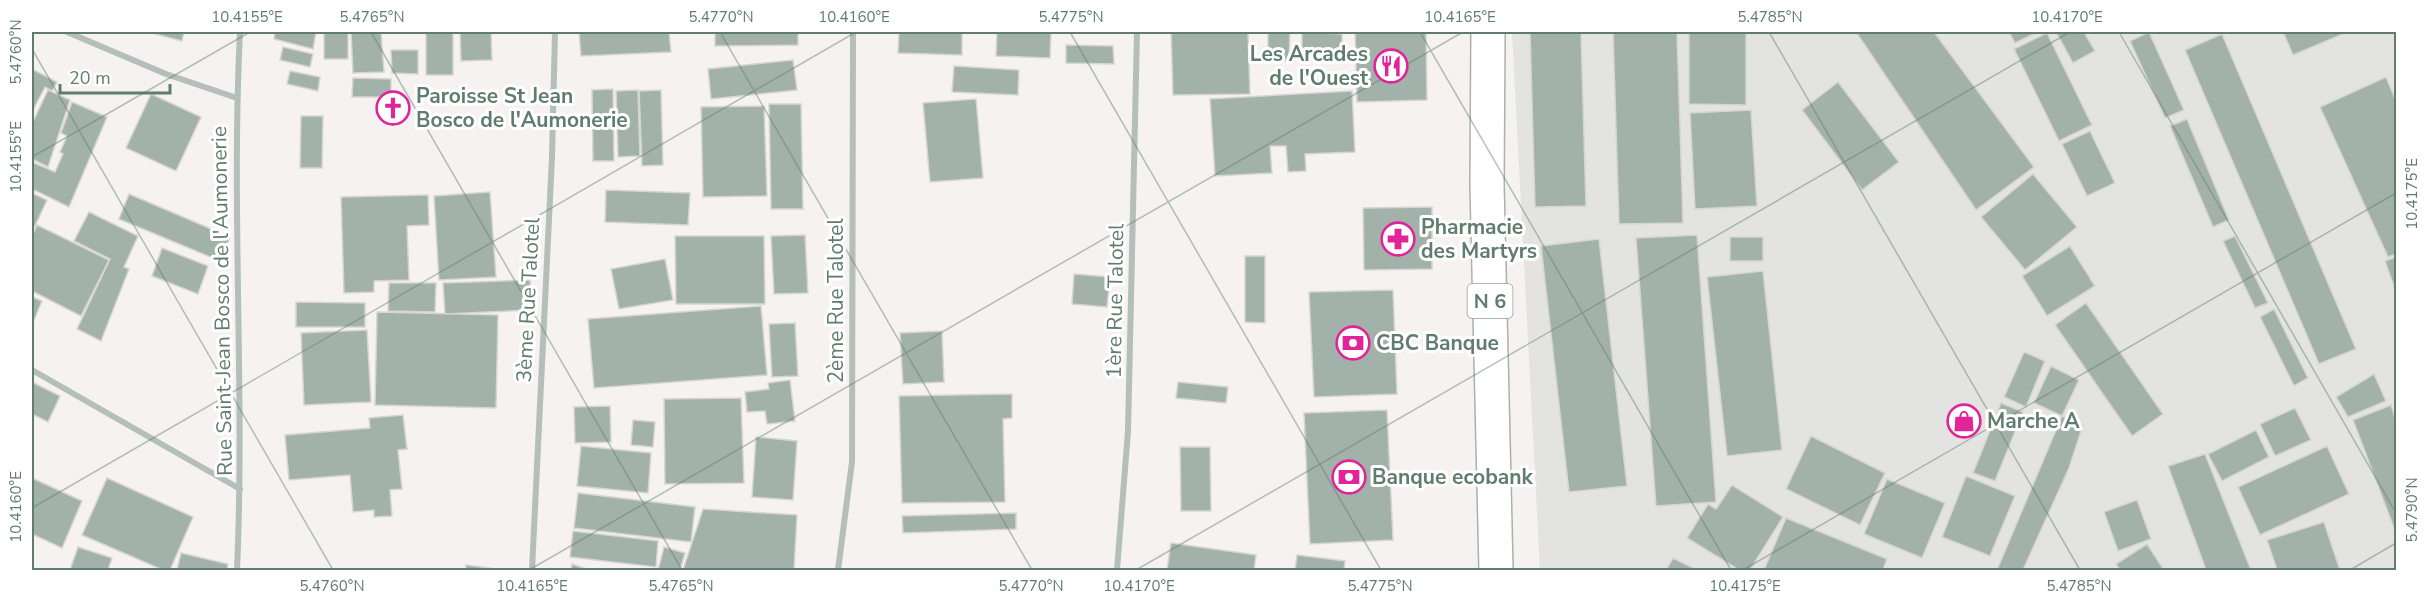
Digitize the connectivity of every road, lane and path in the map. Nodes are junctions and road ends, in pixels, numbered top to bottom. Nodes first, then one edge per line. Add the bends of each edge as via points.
1 (67, 32) edge
2 (240, 32) edge
3 (555, 32) edge
4 (853, 32) edge
5 (1137, 32) edge
6 (1488, 32) edge
7 (237, 98) junction
8 (32, 370) edge
9 (240, 489) junction
10 (237, 570) edge
11 (532, 570) edge
12 (838, 570) edge
13 (1117, 570) edge
14 (1496, 570) edge

1 - 7 street via 166,74
2 - 7 street, Rue Saint-Jean Bosco de l'Aumonerie
3 - 11 street, 3ème Rue Talotel
4 - 12 street, 2ème Rue Talotel via 852,462
5 - 13 street, 1ère Rue Talotel via 1128,431
6 - 14 highway, N 6 via 1487,184
7 - 9 street, Rue Saint-Jean Bosco de l'Aumonerie
8 - 9 street
9 - 10 street, Rue Saint-Jean Bosco de l'Aumonerie

